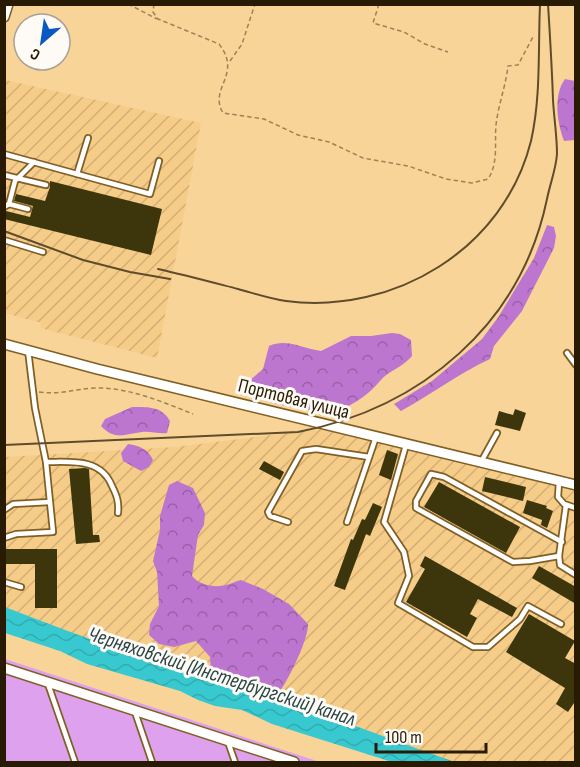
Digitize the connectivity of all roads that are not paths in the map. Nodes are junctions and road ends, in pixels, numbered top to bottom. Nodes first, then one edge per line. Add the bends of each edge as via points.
1 (8, 4) edge
2 (4, 18) edge
3 (88, 138) dead end
4 (4, 154) edge
5 (159, 161) dead end
6 (34, 162) junction
7 (77, 174) junction
8 (4, 175) edge
9 (18, 178) junction
10 (46, 185) dead end
11 (7, 205) edge
12 (28, 209) dead end
13 (4, 240) edge
14 (43, 252) dead end
15 (4, 344) edge
16 (28, 350) junction
17 (567, 353) dead end
18 (576, 364) edge
19 (497, 433) dead end
20 (376, 437) junction
21 (406, 445) junction
22 (369, 457) junction
23 (46, 462) junction
24 (481, 462) junction
25 (559, 481) junction
26 (576, 485) edge
27 (50, 502) junction
28 (566, 505) junction
29 (576, 508) edge
30 (4, 510) edge
31 (118, 513) dead end
32 (288, 522) dead end
33 (346, 522) dead end
34 (4, 538) edge
35 (562, 542) junction
36 (559, 556) junction
37 (576, 575) edge
38 (4, 582) edge
39 (21, 587) dead end
40 (561, 624) dead end
41 (4, 668) edge
42 (47, 682) junction
43 (135, 712) junction
44 (227, 739) junction
45 (75, 762) edge
46 (152, 762) edge
47 (235, 762) edge
48 (294, 762) edge

1 - 2 street
3 - 7 lane
4 - 6 lane
5 - 7 lane via 150,194
6 - 7 lane
6 - 9 lane
8 - 9 lane
9 - 10 lane
9 - 11 lane
11 - 12 lane
13 - 14 lane
15 - 16 street, Портовая улица
16 - 20 street, Портовая улица
16 - 23 lane
17 - 18 lane
19 - 24 lane
20 - 21 street, Портовая улица
20 - 22 lane
21 - 24 street, Портовая улица
21 - 40 lane via 384,522 404,552 409,576 398,603 473,647 488,646 520,619 528,606
22 - 32 lane via 316,449 302,451 268,512
22 - 33 lane
23 - 27 lane
23 - 31 lane via 92,464 108,475 118,500
24 - 25 street, Портовая улица
25 - 26 street, Портовая улица
25 - 28 lane via 558,497
27 - 30 lane via 13,504
27 - 34 lane via 53,532
28 - 29 lane
28 - 35 lane
35 - 36 lane
35 - 36 lane via 444,477 432,474 416,501 416,508 513,562
36 - 37 lane via 560,565
38 - 39 lane
41 - 42 street
42 - 43 street
42 - 45 lane
43 - 44 street
43 - 46 lane
44 - 47 lane
44 - 48 street

